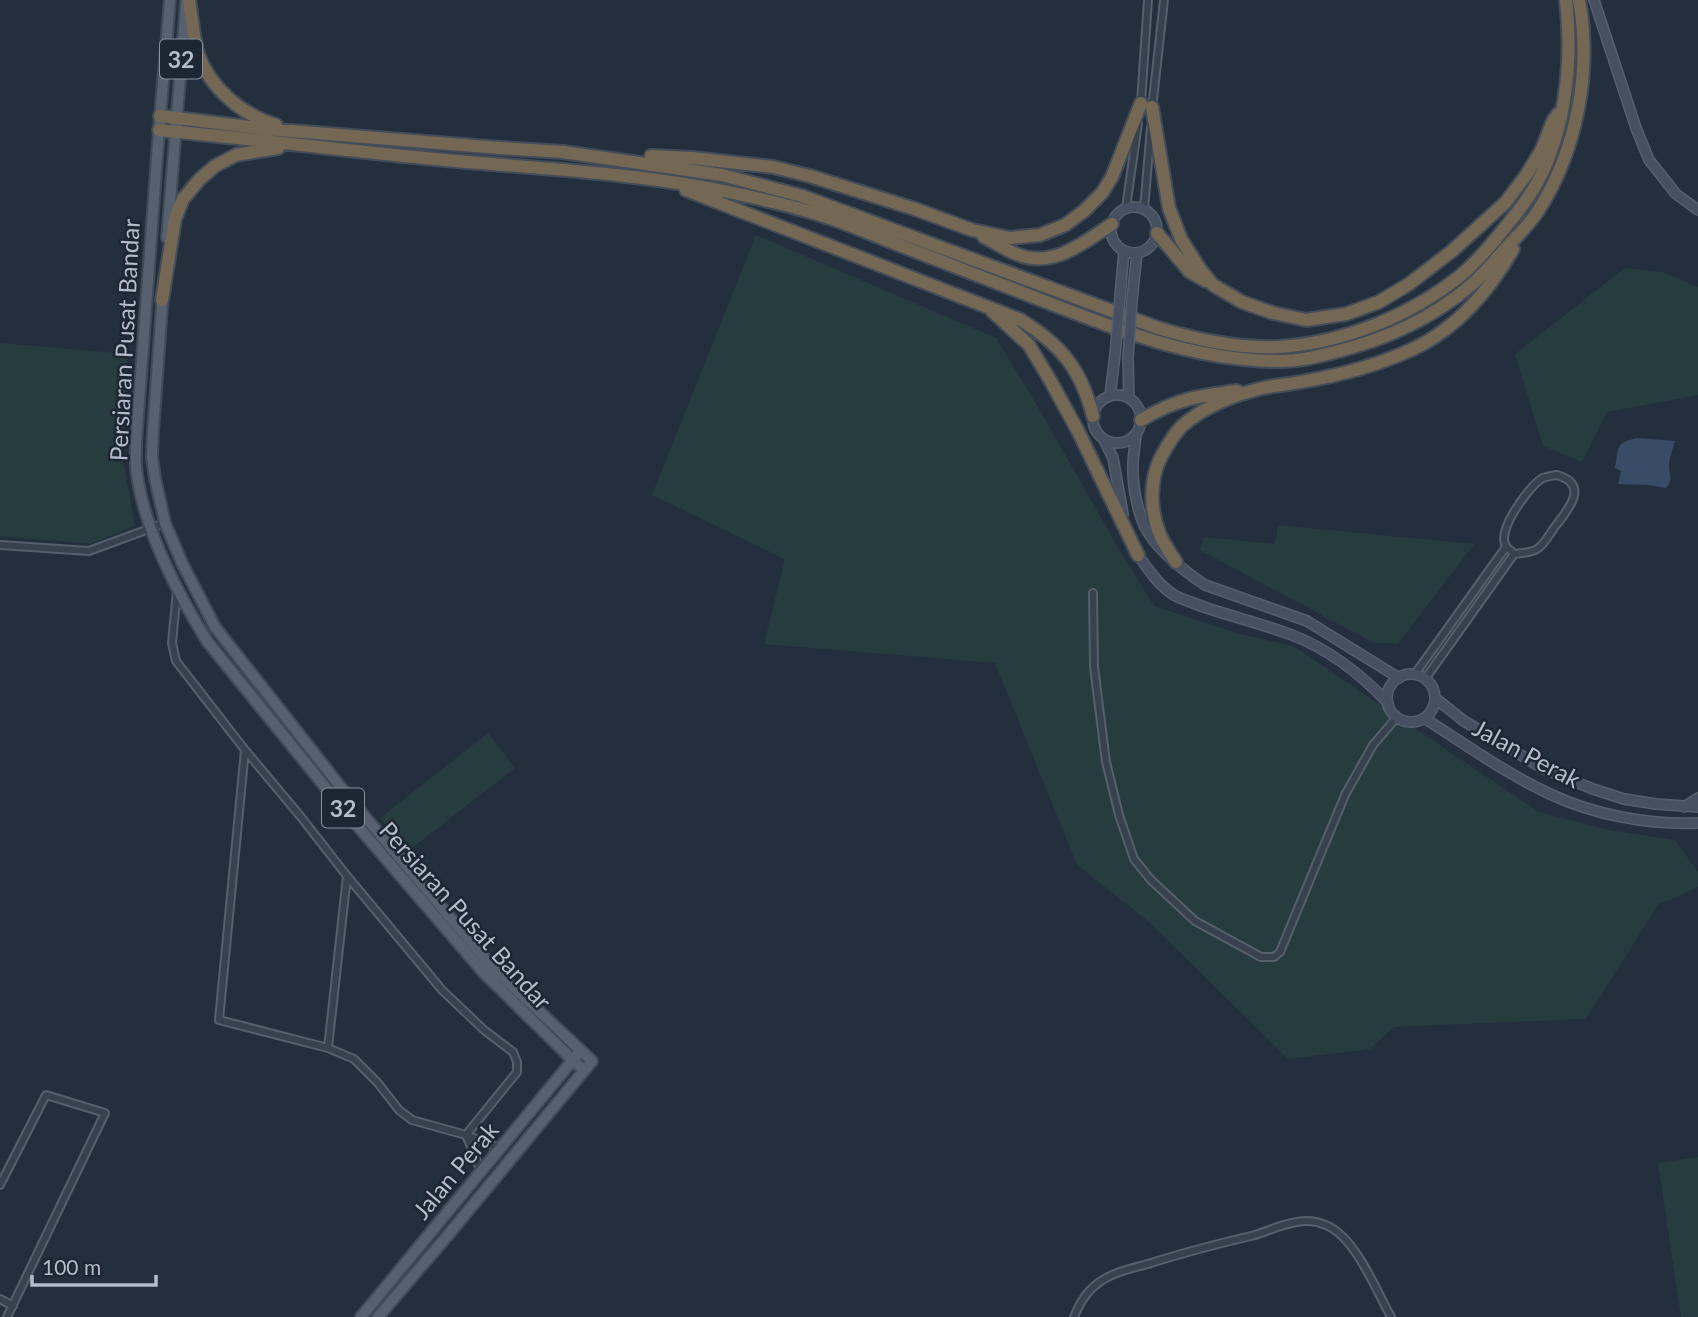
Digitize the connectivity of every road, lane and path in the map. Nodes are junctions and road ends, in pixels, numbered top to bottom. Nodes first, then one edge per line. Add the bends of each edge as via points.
1 (170, 0) edge
2 (188, 0) edge
3 (1148, 0) edge
4 (1164, 0) edge
5 (1566, 0) edge
6 (1579, 0) edge
7 (1594, 0) edge
8 (1147, 105) junction
9 (1564, 107) junction
10 (160, 116) junction
11 (176, 118) junction
12 (159, 130) junction
13 (174, 132) junction
14 (302, 132) junction
15 (300, 146) junction
16 (563, 152) junction
17 (656, 179) junction
18 (1126, 208) junction
19 (1144, 209) junction
20 (1698, 210) edge
21 (1112, 224) junction
22 (1525, 227) junction
23 (972, 230) junction
24 (1157, 233) junction
25 (1124, 251) junction
26 (1137, 253) junction
27 (1213, 285) junction
28 (162, 300) junction
29 (986, 306) junction
30 (1262, 388) junction
31 (1110, 397) junction
32 (1129, 398) junction
33 (1093, 416) junction
34 (1141, 420) junction
35 (1136, 435) junction
36 (1104, 440) junction
37 (165, 523) junction
38 (150, 528) junction
39 (0, 545) edge
40 (1506, 547) junction
41 (1514, 554) junction
42 (1138, 555) junction
43 (1176, 562) junction
44 (177, 588) junction
45 (1093, 593) dead end
46 (1415, 674) junction
47 (1399, 678) junction
48 (1425, 679) junction
49 (1435, 698) junction
50 (1388, 703) junction
51 (1397, 717) junction
52 (1424, 718) junction
53 (245, 750) junction
54 (1698, 798) edge
55 (1684, 807) junction
56 (1698, 807) edge
57 (1698, 823) edge
58 (1685, 824) junction
59 (1698, 830) edge
60 (346, 876) junction
61 (328, 1048) junction
62 (581, 1050) junction
63 (573, 1060) junction
64 (592, 1061) joint
65 (584, 1071) junction
66 (466, 1135) junction
67 (500, 1149) junction
68 (499, 1174) junction
69 (478, 1175) junction
70 (0, 1185) edge
71 (0, 1299) edge
72 (13, 1306) junction
73 (7, 1317) edge
74 (361, 1317) edge
75 (379, 1317) edge
76 (1074, 1317) edge
77 (1391, 1317) edge

1 - 10 main road, Persiaran Pusat Bandar / 32
2 - 11 main road, Persiaran Pusat Bandar / 32
2 - 14 highway via 198,54 215,85 243,111
3 - 8 street
4 - 8 street
5 - 9 highway via 1569,55
6 - 22 highway via 1583,56 1574,131 1554,181
7 - 20 main road via 1649,160 1676,194
8 - 18 street
8 - 19 street
8 - 23 highway via 1102,193 1065,225 1041,235 1010,239
8 - 27 highway via 1169,208 1181,239
9 - 16 highway via 1538,182 1491,245 1460,275 1432,296 1372,326 1336,338 1280,347 1212,342 1158,328 802,196 722,175
9 - 27 highway via 1506,202 1441,259 1379,302 1346,314 1306,320 1242,302
10 - 11 highway
10 - 12 main road, Persiaran Pusat Bandar / 32
11 - 13 main road, Persiaran Pusat Bandar / 32
11 - 14 highway
12 - 13 highway
12 - 38 main road, Persiaran Pusat Bandar / 32 via 136,442 137,475
13 - 15 highway
13 - 28 main road, Persiaran Pusat Bandar / 32
14 - 16 highway
15 - 17 highway
15 - 28 highway via 236,155 199,180 183,199 175,219
16 - 23 highway via 773,167
17 - 22 highway via 821,215 1162,344 1279,362 1351,348 1421,319 1473,284
17 - 29 highway
18 - 19 main road
18 - 21 main road
19 - 24 main road via 1154,219
21 - 23 highway via 1068,252 1041,259 1016,254
21 - 25 main road via 1113,240
22 - 30 highway via 1496,276 1463,315 1434,337 1352,370
24 - 26 main road via 1151,247
24 - 27 highway via 1190,272
25 - 26 main road
25 - 31 main road, bridge
26 - 32 main road, bridge
28 - 37 main road, Persiaran Pusat Bandar / 32 via 152,457
29 - 33 highway via 1021,320 1061,351 1087,393
29 - 42 highway via 1029,345 1078,431
30 - 34 highway via 1181,400
30 - 43 highway via 1200,413 1168,444 1152,491 1160,536
31 - 32 main road
31 - 33 main road via 1099,404
32 - 34 main road via 1138,407
33 - 36 main road via 1095,429
34 - 35 main road
35 - 36 main road via 1124,443
35 - 43 main road via 1132,472 1144,525
36 - 42 main road via 1113,458 1122,512
37 - 38 street
37 - 62 main road, Persiaran Pusat Bandar / 32 via 215,627 279,710 492,967
38 - 39 street via 89,551
38 - 44 main road, Persiaran Pusat Bandar / 32
40 - 41 street
40 - 41 street via 1503,532 1530,490 1544,477 1567,478 1573,484 1574,502 1539,548
40 - 46 street
41 - 48 street
42 - 50 main road via 1175,596 1295,636 1367,681
43 - 47 main road via 1205,585 1307,621
44 - 53 street via 172,643 176,661
44 - 63 main road, Persiaran Pusat Bandar / 32 via 207,641 343,809 484,973
45 - 51 street via 1094,667 1106,762 1134,859 1195,921 1261,957 1280,952 1345,795 1373,745
46 - 47 main road
46 - 48 main road
47 - 50 main road via 1390,689
48 - 49 main road
49 - 52 main road
49 - 55 main road, Jalan Perak via 1544,769 1624,799
50 - 51 main road
51 - 52 main road via 1410,722
52 - 58 main road, Jalan Perak via 1551,795 1622,817
53 - 60 street
53 - 61 street via 219,1020
54 - 55 main road
55 - 56 main road, Jalan Perak
57 - 58 main road, Jalan Perak
58 - 59 main road
60 - 61 street
60 - 66 street via 442,990 513,1052 517,1072
61 - 66 street via 354,1059 412,1119
62 - 63 main road, Jalan Perak
62 - 64 main road, Persiaran Pusat Bandar / 32
63 - 65 main road, Persiaran Pusat Bandar / 32
63 - 67 main road, Jalan Perak
64 - 65 main road, Jalan Perak
65 - 68 main road, Jalan Perak
66 - 67 street
66 - 69 street
67 - 69 main road, Jalan Perak
68 - 69 main road
68 - 75 main road, Jalan Perak
69 - 74 main road, Jalan Perak
70 - 72 street via 46,1095 105,1113
71 - 72 street
72 - 73 street
76 - 77 street via 1081,1300 1112,1275 1282,1225 1312,1221 1340,1232 1351,1244

